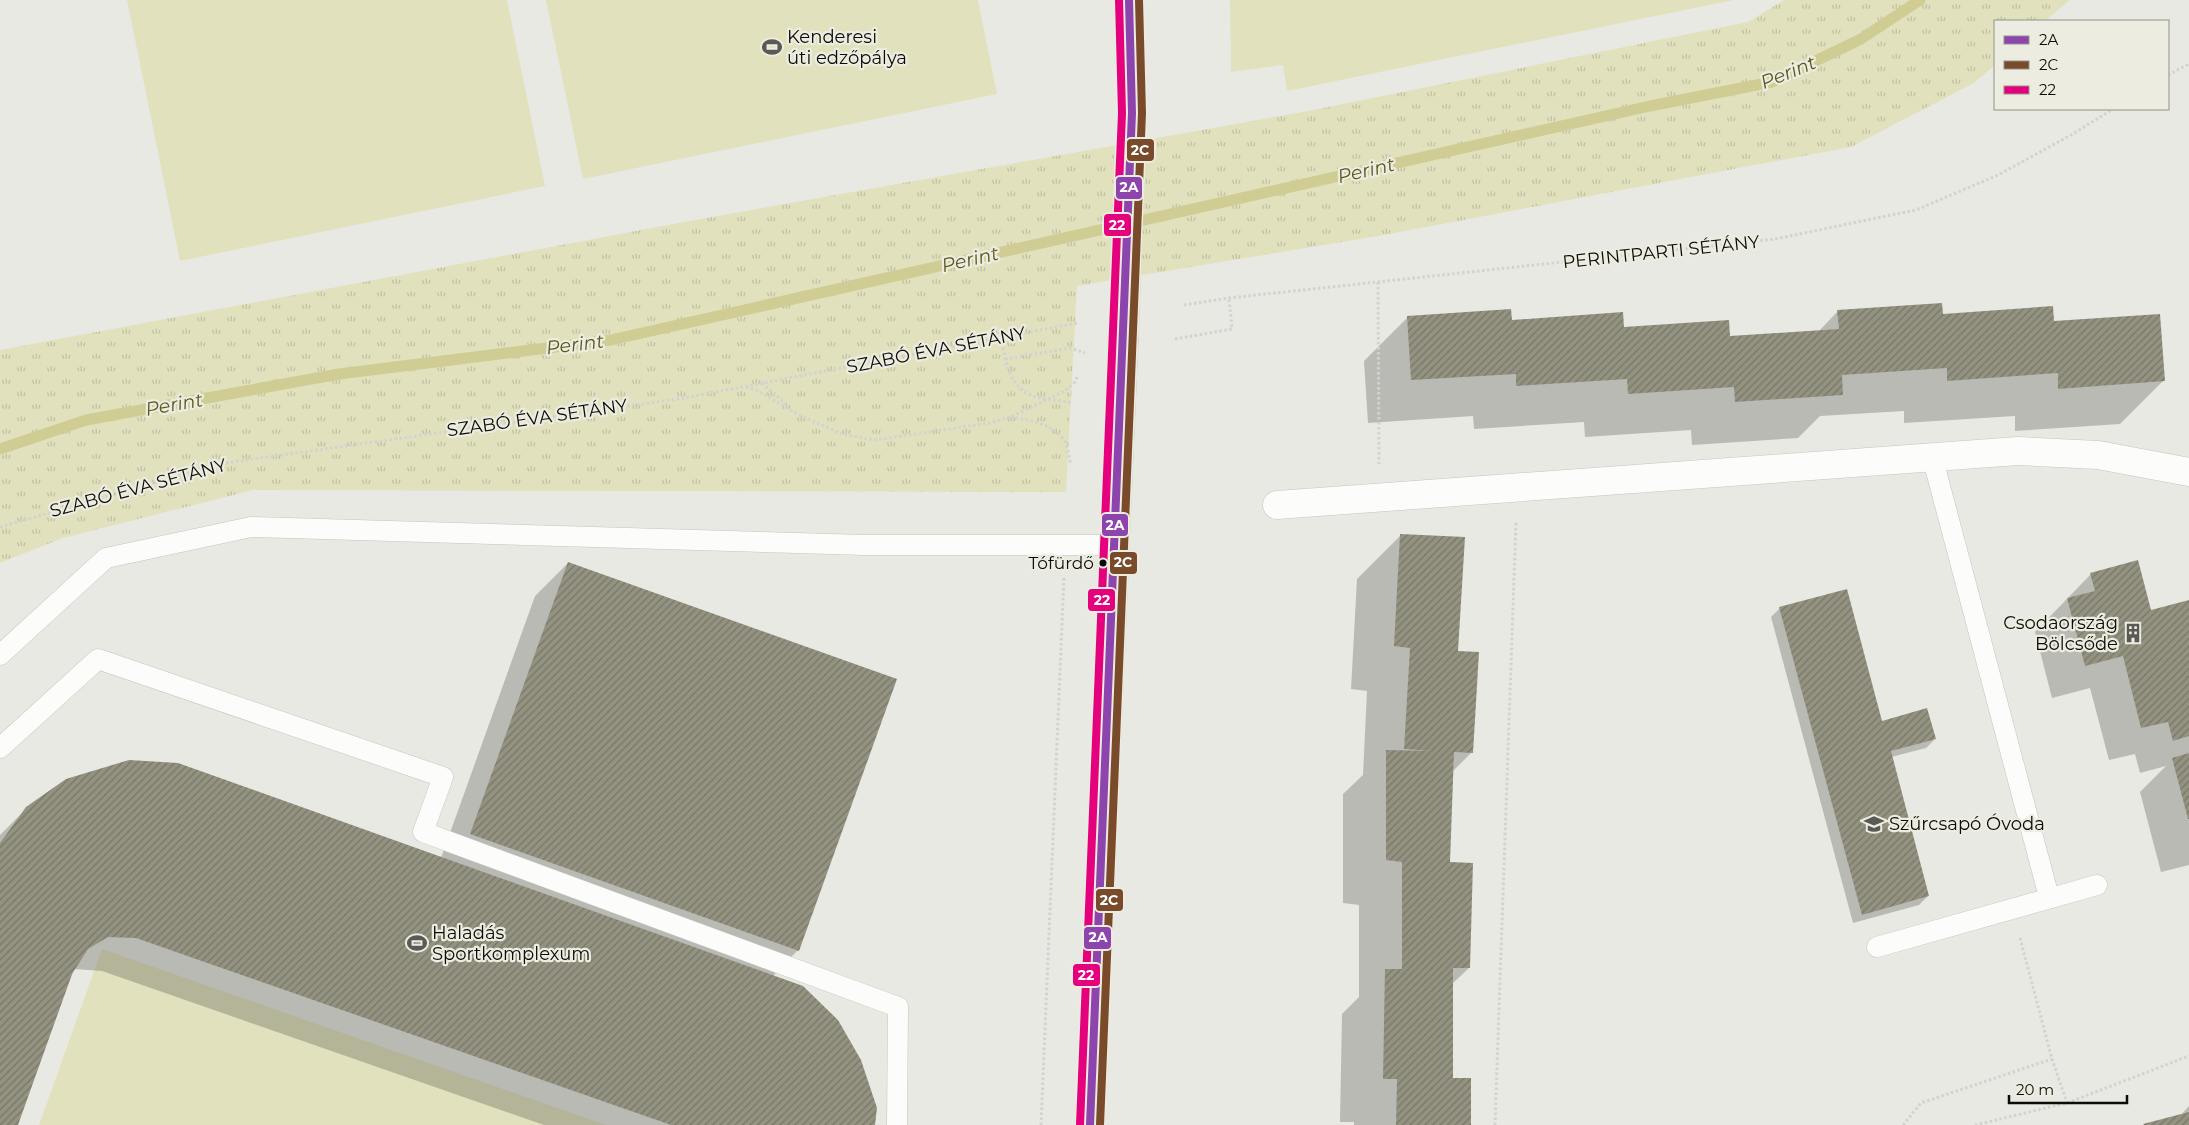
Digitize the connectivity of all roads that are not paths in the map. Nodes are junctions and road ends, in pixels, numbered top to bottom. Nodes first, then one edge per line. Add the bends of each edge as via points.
1 (1129, 0) edge
2 (1932, 456) junction
3 (2189, 472) edge
4 (1277, 505) dead end
5 (1114, 545) junction
6 (0, 655) edge
7 (0, 748) edge
8 (2097, 885) dead end
9 (2049, 897) junction
10 (1877, 946) dead end
11 (897, 1125) edge
12 (1090, 1125) edge

1 - 5 street, bridge via 1132,113
2 - 3 street via 2018,451 2098,454
2 - 4 street
2 - 9 lane
5 - 6 lane via 865,545 251,526 106,558
5 - 12 street
7 - 11 lane via 98,659 443,777 423,832 898,1007
8 - 9 lane
9 - 10 lane

